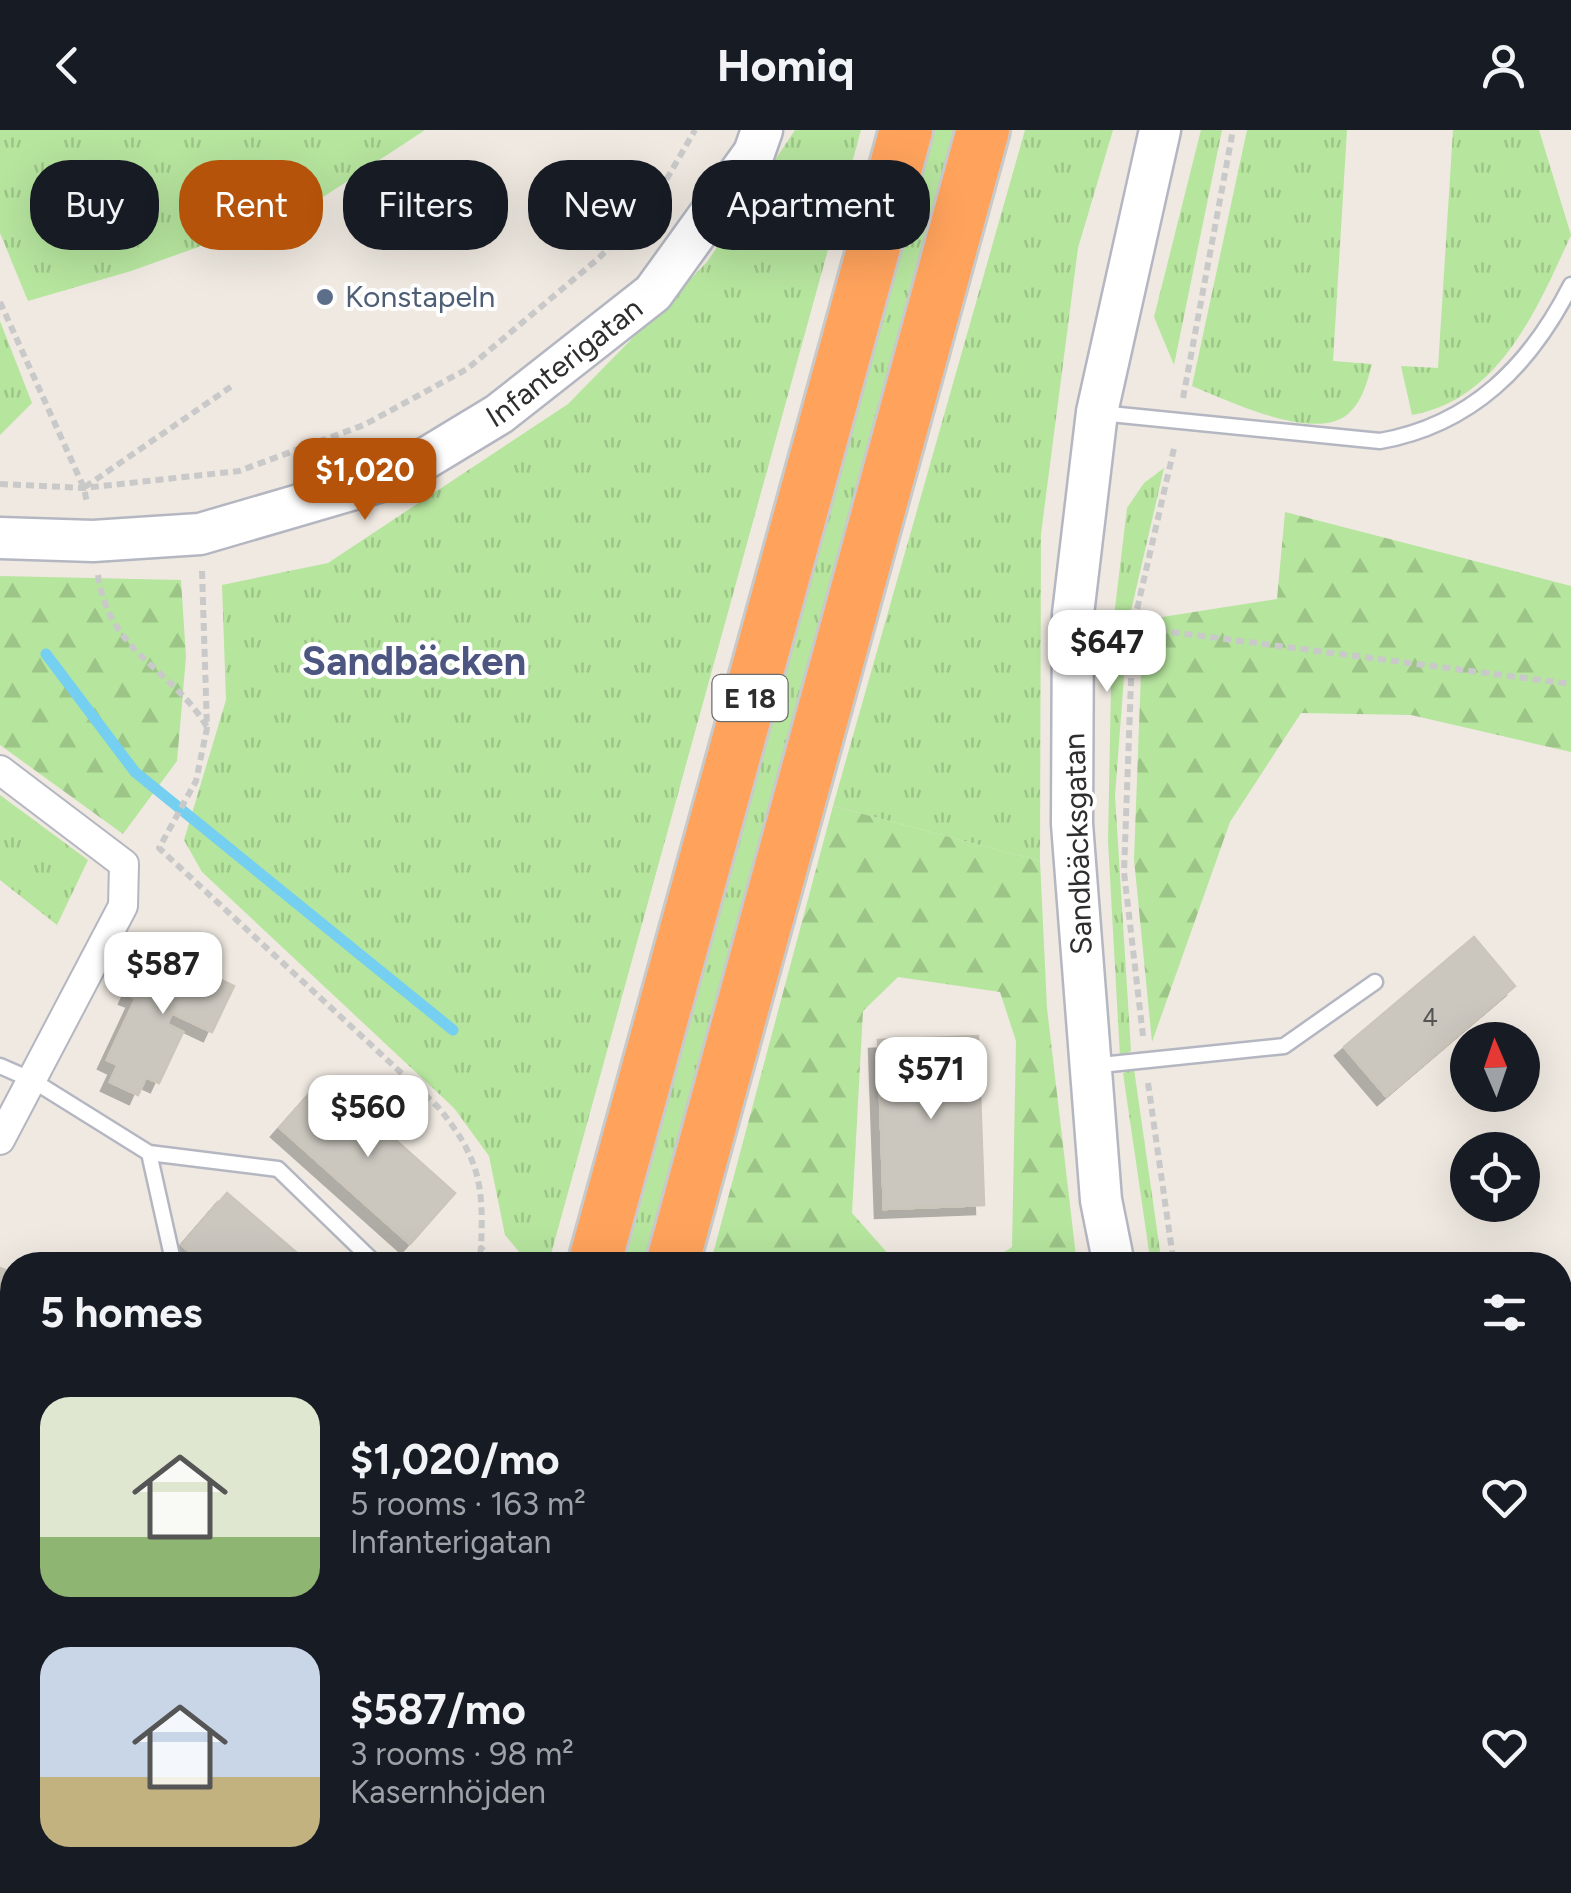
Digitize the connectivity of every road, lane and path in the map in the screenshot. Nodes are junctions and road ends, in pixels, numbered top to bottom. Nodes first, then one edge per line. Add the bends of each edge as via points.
1 (695, 130) edge
2 (762, 130) edge
3 (906, 130) edge
4 (983, 130) edge
5 (1160, 130) edge
6 (1234, 130) edge
7 (1571, 285) edge
8 (232, 386) dead end
9 (1096, 412) junction
10 (1180, 424) junction
11 (0, 484) edge
12 (84, 488) junction
13 (200, 534) junction
14 (0, 538) edge
15 (1133, 627) junction
16 (1571, 684) edge
17 (0, 770) edge
18 (1374, 982) dead end
19 (1145, 1060) junction
20 (0, 1066) edge
21 (1091, 1066) junction
22 (32, 1080) junction
23 (0, 1140) edge
24 (149, 1153) junction
25 (481, 1248) junction
26 (171, 1252) edge
27 (364, 1252) edge
28 (480, 1252) edge
29 (485, 1252) edge
30 (598, 1252) edge
31 (676, 1252) edge
32 (1111, 1252) edge
33 (1172, 1252) edge

1 - 12 path via 654,202 599,258 467,369 364,426 239,471
2 - 13 street, Infanterigatan via 754,153 653,292 499,414 395,477
3 - 30 highway, E 18
4 - 31 highway, E 18
5 - 9 street, Sandbäcksgatan
6 - 10 path via 1187,358
7 - 10 lane via 1550,325 1506,376 1463,414 1424,434 1380,441
8 - 12 path
9 - 10 lane
9 - 21 street, Sandbäcksgatan via 1072,633 1072,824
10 - 15 path
11 - 12 path
13 - 14 street, Infanterigatan
13 - 25 path via 208,728 196,781 158,848 438,1107 468,1144 484,1193
15 - 16 path
15 - 19 path via 1124,872
17 - 22 street via 124,864 123,906
18 - 19 lane via 1284,1046
19 - 21 lane
19 - 33 path
20 - 22 lane
21 - 32 street, Sandbäcksgatan
22 - 23 street
22 - 24 lane
24 - 26 lane
24 - 27 lane via 278,1169
25 - 28 path
25 - 29 path

